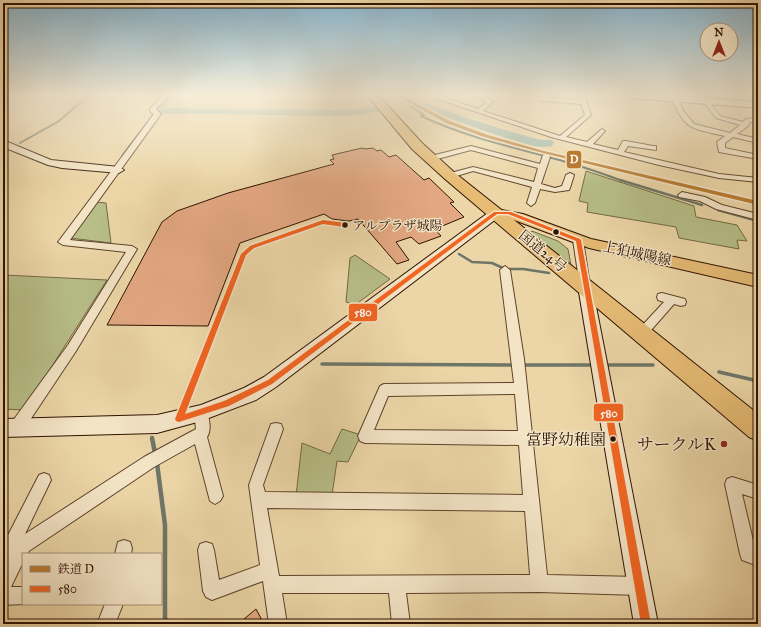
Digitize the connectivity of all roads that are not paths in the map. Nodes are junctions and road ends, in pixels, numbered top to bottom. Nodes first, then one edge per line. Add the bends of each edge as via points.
1 (148, 124) edge
2 (399, 124) edge
3 (517, 124) edge
4 (577, 124) edge
5 (691, 124) edge
6 (746, 125) edge
7 (602, 131) dead end
8 (729, 135) junction
9 (561, 138) junction
10 (758, 141) edge
11 (3, 143) edge
12 (588, 145) junction
13 (653, 148) dead end
14 (620, 153) junction
15 (546, 157) dead end
16 (758, 158) edge
17 (430, 159) junction
18 (543, 167) junction
19 (117, 170) junction
20 (570, 175) dead end
21 (450, 176) junction
22 (758, 180) edge
23 (536, 186) junction
24 (682, 195) dead end
25 (531, 203) dead end
26 (496, 213) junction
27 (758, 217) edge
28 (578, 240) junction
29 (505, 270) dead end
30 (758, 281) edge
31 (585, 286) junction
32 (672, 300) dead end
33 (642, 333) junction
34 (520, 388) junction
35 (201, 413) junction
36 (10, 427) edge
37 (276, 429) dead end
38 (758, 429) edge
39 (199, 434) junction
40 (525, 438) junction
41 (44, 480) dead end
42 (758, 492) edge
43 (214, 496) dead end
44 (258, 500) junction
45 (530, 503) junction
46 (23, 545) junction
47 (206, 550) dead end
48 (5, 556) edge
49 (758, 558) edge
50 (270, 577) junction
51 (396, 583) junction
52 (539, 583) junction
53 (3, 586) edge
54 (639, 586) junction
55 (3, 596) edge
56 (22, 596) edge
57 (114, 605) edge
58 (106, 624) edge
59 (278, 624) edge
60 (401, 624) edge
61 (646, 624) edge

1 - 19 street
2 - 17 highway, 国道24号
3 - 9 street
4 - 9 street
5 - 8 street
6 - 8 street
7 - 12 street
8 - 10 street
8 - 16 street via 721,142 722,150
9 - 12 street
11 - 19 street via 48,162 73,167
12 - 14 street
13 - 14 street via 626,143
14 - 22 street via 712,174
15 - 18 street
17 - 18 street via 471,148
17 - 21 highway, 国道24号
18 - 23 street
19 - 36 street via 63,242 132,249 72,348
20 - 23 street via 566,188 555,190
21 - 23 street via 473,169
21 - 26 highway, 国道24号
23 - 25 street
24 - 27 street
26 - 28 main road, 上狛城陽線 via 509,213
26 - 31 highway, 国道24号
26 - 35 street via 270,382 250,394
28 - 30 main road, 上狛城陽線
28 - 31 street
29 - 34 street
31 - 33 highway, 国道24号
31 - 54 street
32 - 33 street
33 - 38 highway, 国道24号
34 - 40 street
34 - 40 street via 384,390 365,436
35 - 36 street via 156,424
35 - 39 street via 203,432
37 - 44 street via 256,485
39 - 43 street
39 - 46 street via 149,462
40 - 45 street
41 - 48 street
42 - 49 street via 732,484 748,554
44 - 45 street
44 - 50 street
45 - 52 street
46 - 48 street
46 - 53 street
47 - 50 street via 212,591
50 - 51 street
50 - 59 street
51 - 52 street
51 - 60 street
52 - 54 street
54 - 61 street
55 - 56 street
57 - 58 street

